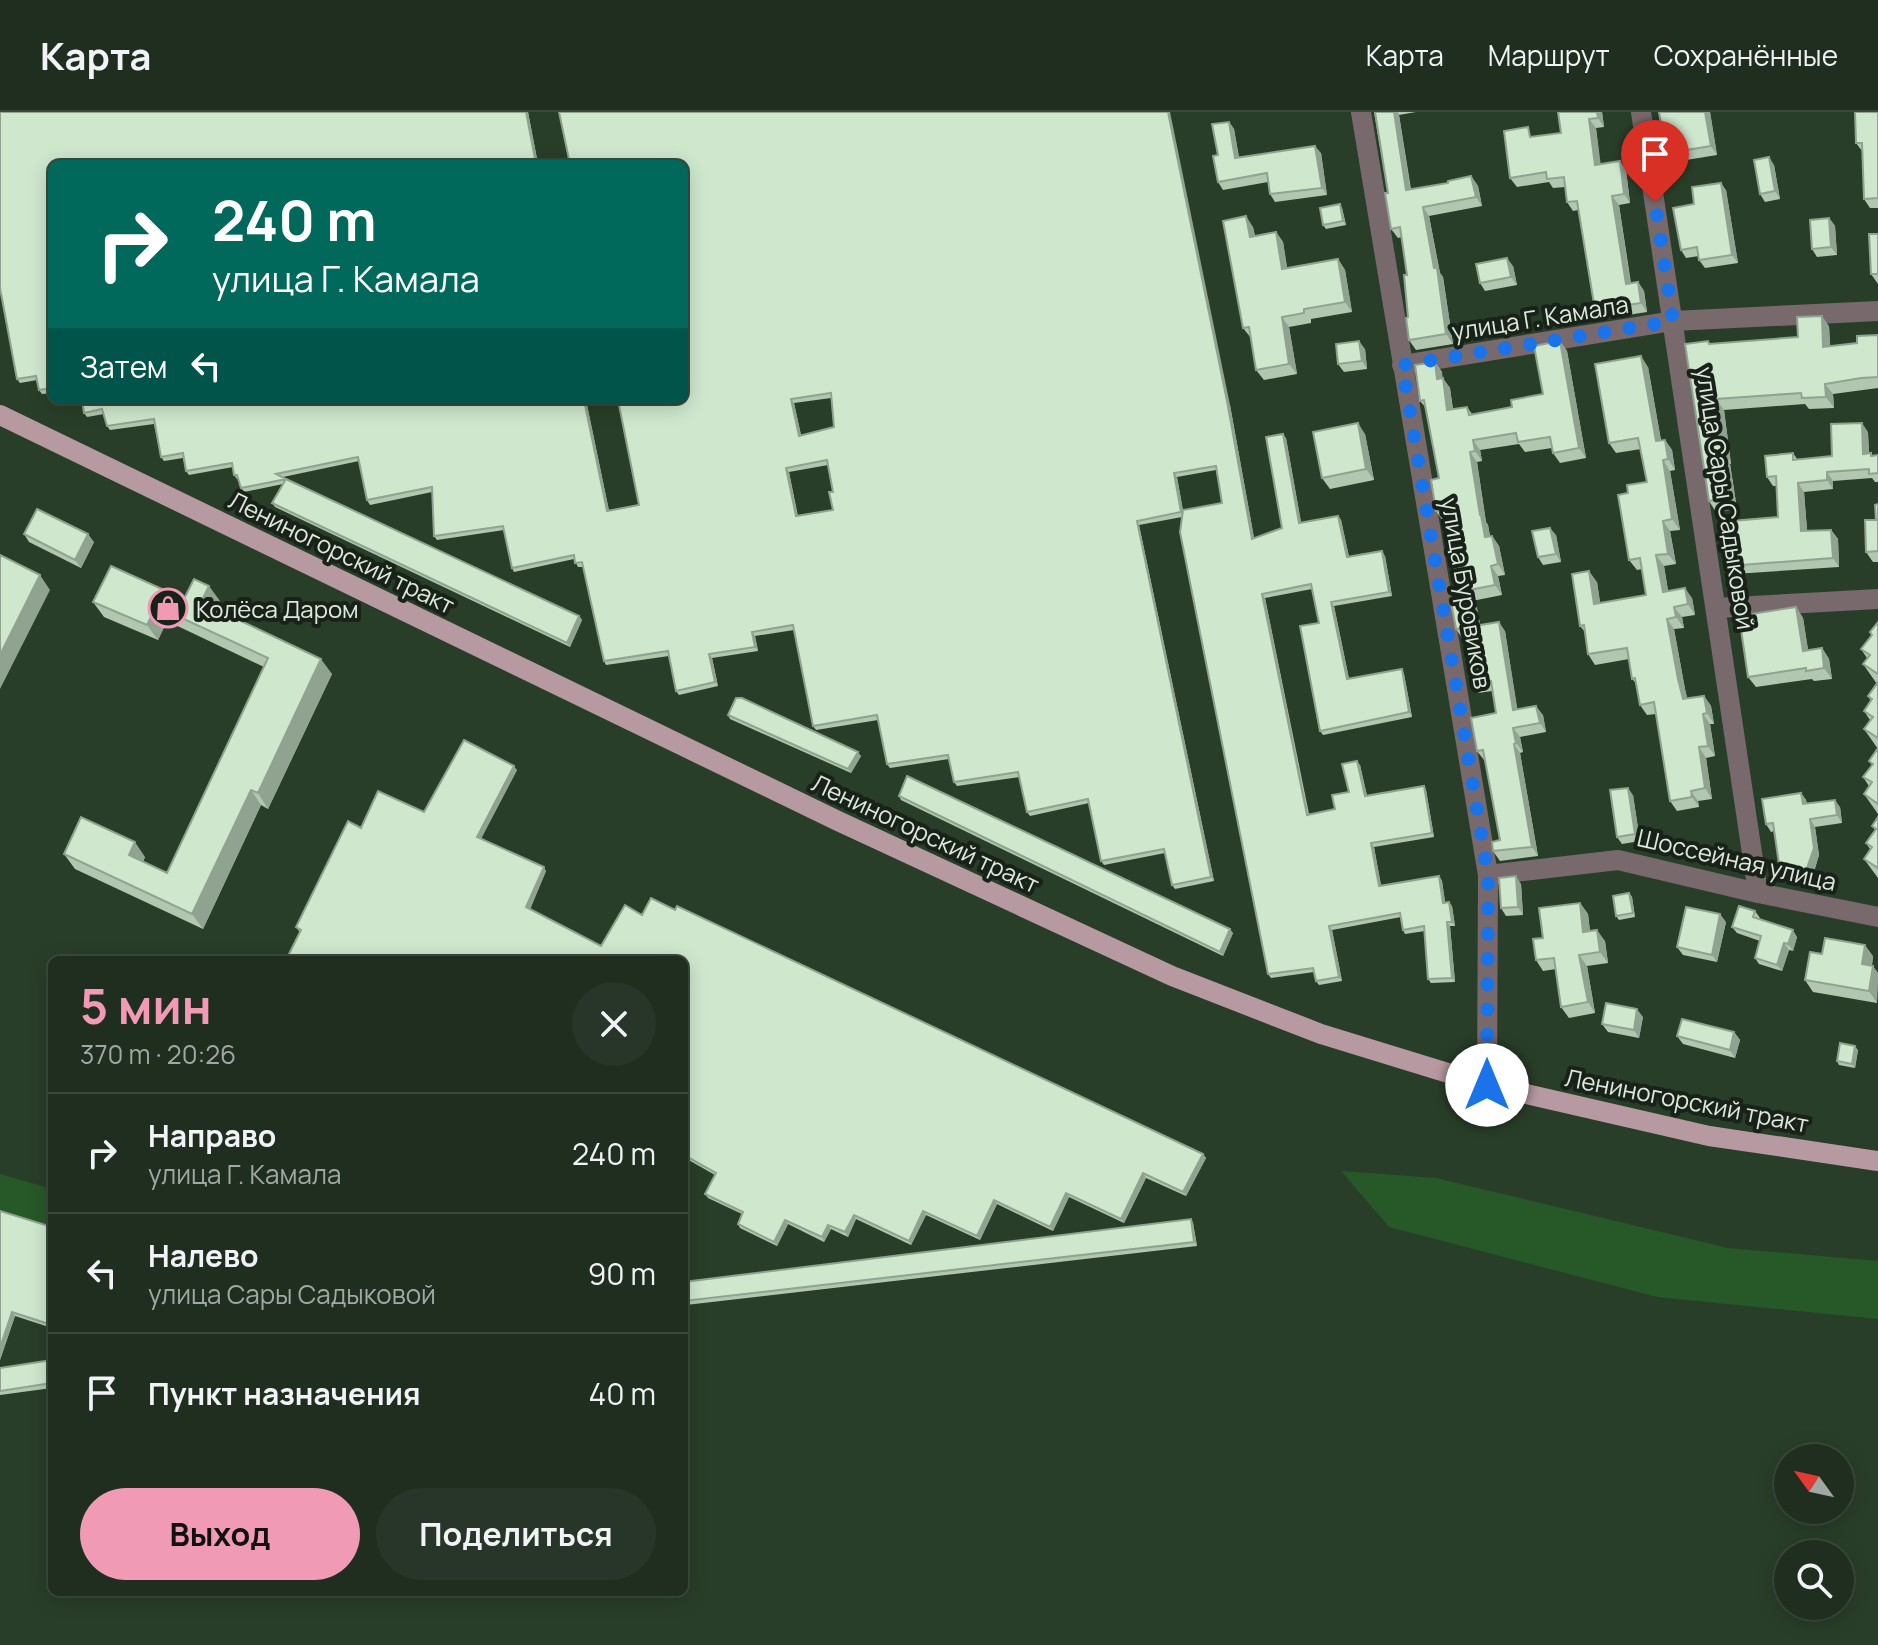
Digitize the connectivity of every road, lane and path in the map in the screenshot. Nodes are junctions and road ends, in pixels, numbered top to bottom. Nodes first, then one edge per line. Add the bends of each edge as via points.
1 (1361, 112) edge
2 (1641, 112) edge
3 (1878, 311) edge
4 (1673, 321) junction
5 (1402, 365) junction
6 (0, 415) edge
7 (1878, 599) edge
8 (1716, 608) junction
9 (1488, 875) junction
10 (1758, 893) junction
11 (1878, 917) edge
12 (1487, 1085) junction
13 (1878, 1161) edge

1 - 5 street, улица Буровиков
2 - 4 street, улица Сары Садыковой
3 - 4 street, улица Г. Камала
4 - 5 street, улица Г. Камала
4 - 8 street, улица Сары Садыковой
5 - 9 street, улица Буровиков
6 - 12 main road, Лениногорский тракт via 838,821 1172,976 1321,1034
7 - 8 street
8 - 10 street, улица Сары Садыковой
9 - 10 street, Шоссейная улица via 1618,860
9 - 12 street, улица Буровиков
10 - 11 street, Шоссейная улица
12 - 13 main road, Лениногорский тракт via 1709,1136

